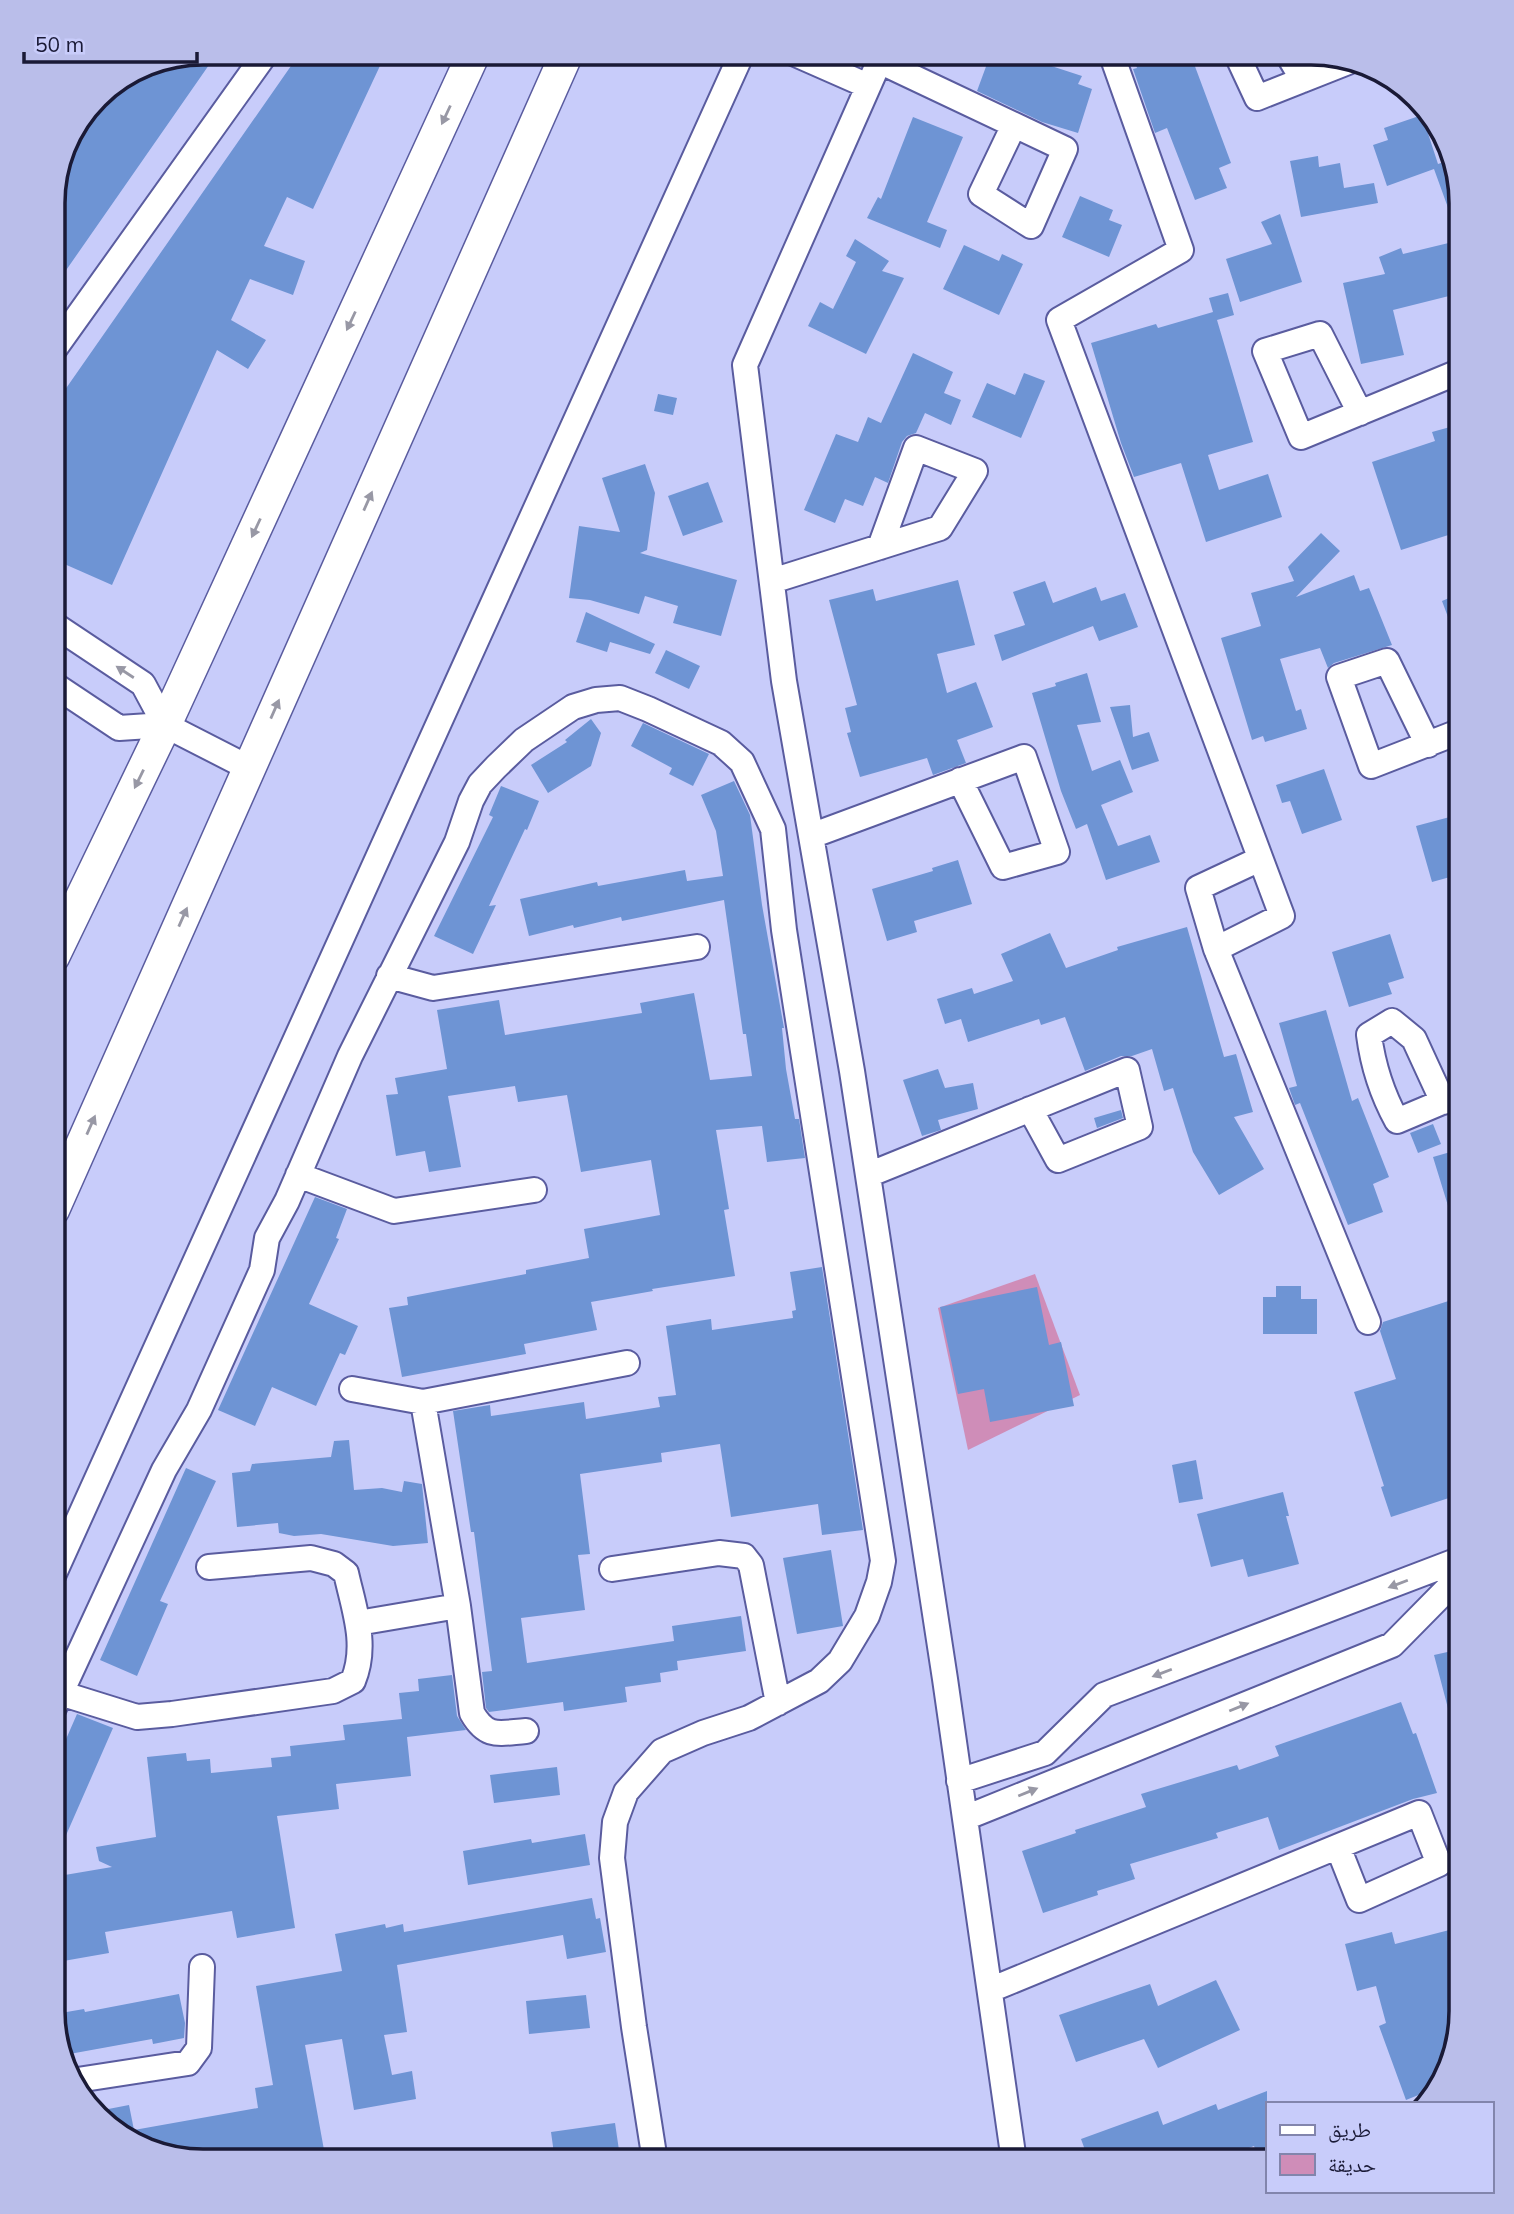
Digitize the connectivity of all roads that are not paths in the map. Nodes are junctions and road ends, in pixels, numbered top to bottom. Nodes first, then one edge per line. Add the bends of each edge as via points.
1 (257, 65) edge
2 (468, 65) edge
3 (562, 65) edge
4 (737, 65) edge
5 (820, 65) edge
6 (877, 65) edge
7 (897, 65) edge
8 (1115, 65) edge
9 (1242, 65) edge
10 (1294, 65) edge
11 (1336, 67) edge
12 (1303, 80) junction
13 (868, 86) junction
14 (1014, 125) dead end
15 (65, 334) edge
16 (1449, 376) edge
17 (1360, 413) dead end
18 (880, 547) dead end
19 (772, 581) junction
20 (65, 632) edge
21 (65, 692) edge
22 (165, 725) junction
23 (1449, 736) edge
24 (1427, 745) dead end
25 (249, 768) junction
26 (960, 780) junction
27 (811, 836) junction
28 (1260, 859) junction
29 (65, 932) edge
30 (697, 947) dead end
31 (1216, 949) junction
32 (389, 976) junction
33 (1030, 1109) junction
34 (298, 1175) junction
35 (868, 1175) junction
36 (65, 1176) edge
37 (534, 1190) dead end
38 (1368, 1322) dead end
39 (627, 1363) dead end
40 (352, 1389) dead end
41 (423, 1402) junction
42 (65, 1547) edge
43 (1449, 1564) edge
44 (209, 1567) dead end
45 (612, 1569) dead end
46 (1449, 1587) edge
47 (458, 1606) junction
48 (358, 1623) junction
49 (65, 1682) edge
50 (778, 1703) junction
51 (65, 1704) edge
52 (526, 1731) dead end
53 (959, 1781) junction
54 (965, 1818) junction
55 (1338, 1847) dead end
56 (202, 1967) dead end
57 (990, 1990) junction
58 (83, 2079) edge
59 (653, 2149) edge
60 (1012, 2149) edge

1 - 15 street
2 -> 22 main road
25 -> 3 main road
4 - 42 street
5 - 13 street
6 - 13 street
7 - 14 street
8 - 28 street via 1181,250 1059,320
9 - 12 street via 1257,98
10 - 12 street
11 - 12 street
13 - 19 street via 745,365
16 - 17 street
18 - 19 street
19 - 27 street
22 -> 20 street via 143,684
21 - 22 street via 119,728
22 - 25 street
22 -> 29 main road
23 - 24 street
36 -> 25 main road
26 - 26 street via 1024,757 1057,852 1003,867
26 - 27 street
27 - 35 street
28 - 31 street via 1198,888
28 - 31 street via 1282,916
30 - 32 street via 433,988
31 - 38 street
32 - 34 street
32 - 50 street via 457,842 480,784 524,740 572,707 620,698 721,743 742,762 774,829 784,930 883,1561 867,1616 840,1661 819,1681
33 - 33 street via 1127,1070 1140,1127 1058,1160
33 - 35 street
34 - 37 street via 394,1212
34 - 49 street via 267,1238 262,1270 199,1410 163,1470
35 - 53 street
39 - 41 street
40 - 41 street
41 - 47 street
43 -> 53 street via 1104,1695 1045,1752
44 - 48 street via 311,1558 334,1564 346,1573
45 - 50 street via 719,1553 744,1556 751,1565
54 -> 46 street via 1392,1645
47 - 48 street
47 - 52 street via 472,1713 480,1727 496,1734
48 - 51 street via 359,1668 353,1681 333,1691 137,1717
50 - 59 street via 662,1751 626,1793 615,1822 612,1858
53 - 54 street
54 - 57 street
55 - 57 street
56 - 58 street via 199,2048 188,2063
57 - 60 street

